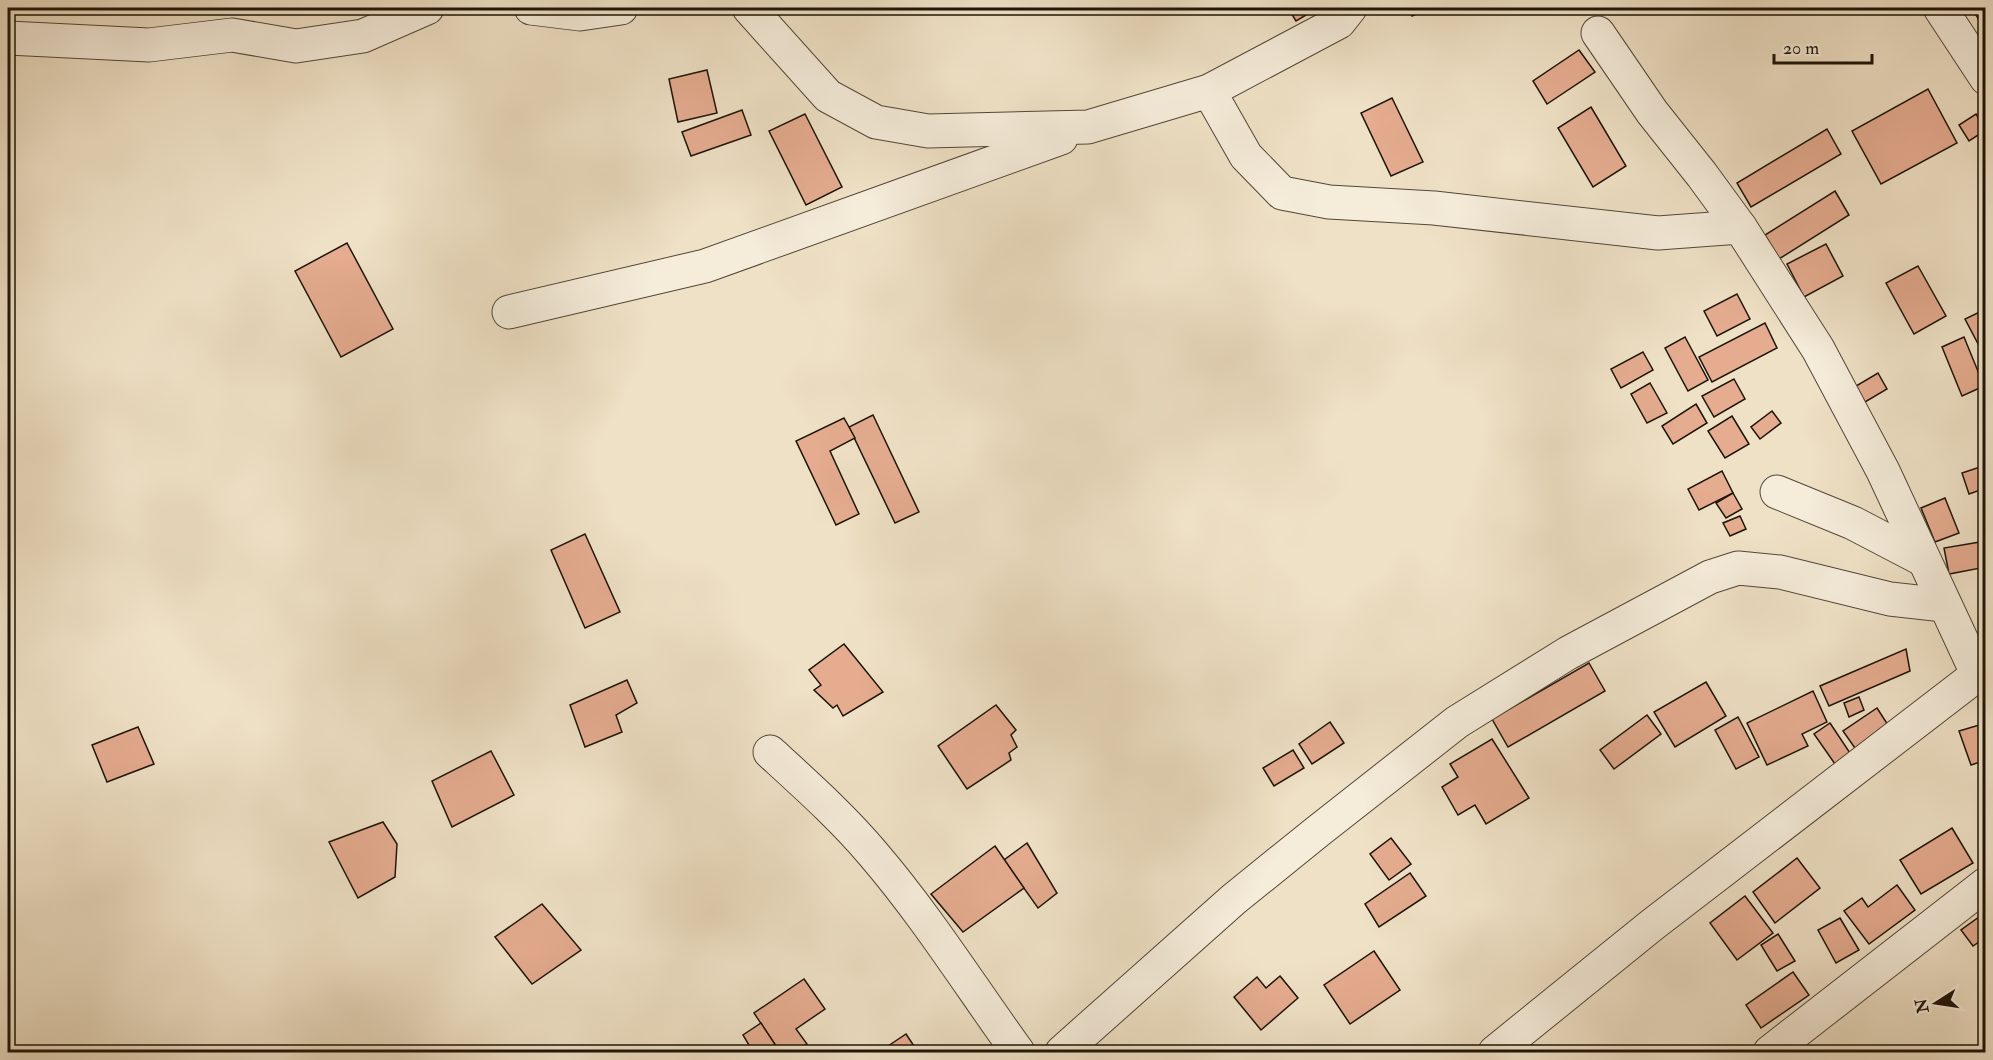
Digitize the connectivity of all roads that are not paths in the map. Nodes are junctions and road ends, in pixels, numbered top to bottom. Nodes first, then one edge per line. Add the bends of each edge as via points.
1 (427, 8) edge
2 (531, 8) edge
3 (621, 8) edge
4 (749, 8) edge
5 (1350, 8) edge
6 (1940, 8) edge
7 (1598, 33) dead end
8 (8, 38) edge
9 (1986, 78) edge
10 (1209, 91) junction
11 (1088, 127) junction
12 (1740, 228) junction
13 (509, 312) dead end
14 (1777, 492) dead end
15 (1922, 559) junction
16 (1944, 605) junction
17 (1981, 670) edge
18 (770, 752) dead end
19 (1986, 884) edge
20 (1787, 1047) edge
21 (1018, 1053) edge
22 (1062, 1053) edge
23 (1495, 1053) edge

1 - 8 street via 363,36 296,46 232,35 148,45
2 - 3 street via 580,14
4 - 11 street via 828,96 876,122 928,131
5 - 10 street via 1339,22
6 - 9 street
7 - 12 street
10 - 11 street
10 - 12 street via 1246,156 1282,193 1329,202 1434,208 1659,233
11 - 13 street via 705,266
12 - 15 street via 1818,349 1883,471
14 - 15 street via 1853,523
15 - 16 street
16 - 17 street
16 - 22 street via 1890,599 1779,572 1738,568 1710,576 1568,653 1457,722 1234,899
17 - 23 street via 1652,925
18 - 21 street via 874,856
19 - 20 street

